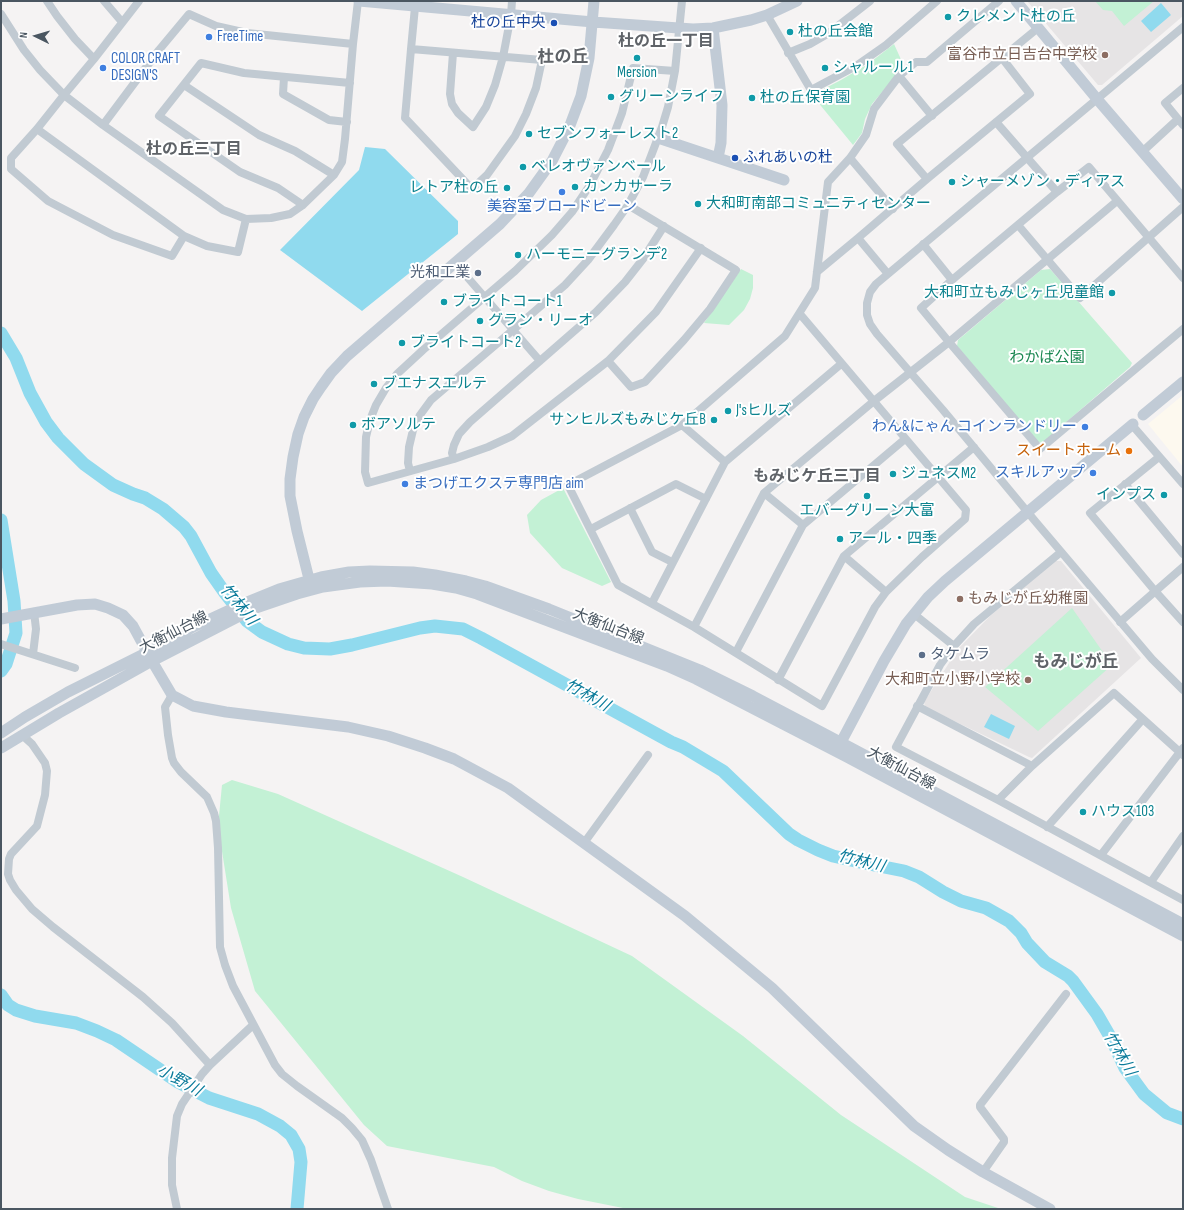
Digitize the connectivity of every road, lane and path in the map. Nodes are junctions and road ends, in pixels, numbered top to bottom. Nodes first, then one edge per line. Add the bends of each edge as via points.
1 (47, 1) edge
2 (104, 1) edge
3 (139, 1) edge
4 (358, 1) edge
5 (512, 1) edge
6 (594, 1) edge
7 (682, 1) edge
8 (798, 1) edge
9 (870, 1) edge
10 (937, 1) edge
11 (999, 1) edge
12 (1016, 1) edge
13 (415, 7) junction
14 (1, 14) edge
15 (511, 15) junction
16 (767, 16) junction
17 (122, 22) junction
18 (593, 22) junction
19 (1183, 27) edge
20 (714, 28) junction
21 (1038, 28) junction
22 (680, 29) junction
23 (353, 44) junction
24 (411, 49) junction
25 (453, 53) junction
26 (788, 53) junction
27 (504, 57) junction
28 (1002, 58) junction
29 (94, 59) junction
30 (675, 72) junction
31 (899, 76) junction
32 (284, 77) junction
33 (350, 83) junction
34 (184, 85) junction
35 (1183, 88) edge
36 (64, 95) junction
37 (1097, 99) junction
38 (932, 116) junction
39 (347, 122) junction
40 (996, 122) junction
41 (1181, 122) edge
42 (103, 125) junction
43 (37, 129) junction
44 (658, 138) junction
45 (1142, 152) junction
46 (718, 158) junction
47 (850, 158) junction
48 (1027, 158) junction
49 (334, 175) junction
50 (927, 179) junction
51 (784, 180) dead end
52 (1057, 192) junction
53 (1183, 199) edge
54 (1117, 201) junction
55 (303, 205) junction
56 (628, 205) junction
57 (1183, 207) edge
58 (892, 209) junction
59 (246, 219) junction
60 (1018, 225) junction
61 (664, 226) junction
62 (184, 236) junction
63 (858, 238) junction
64 (1148, 238) junction
65 (923, 244) junction
66 (701, 248) junction
67 (1047, 260) junction
68 (456, 263) junction
69 (817, 272) junction
70 (888, 274) junction
71 (1183, 278) edge
72 (952, 280) junction
73 (485, 297) junction
74 (800, 314) junction
75 (1183, 329) edge
76 (513, 330) junction
77 (949, 342) junction
78 (540, 361) junction
79 (608, 361) junction
80 (841, 364) junction
81 (911, 372) junction
82 (1183, 382) edge
83 (874, 401) junction
84 (1143, 415) dead end
85 (1133, 424) joint
86 (682, 425) junction
87 (905, 439) junction
88 (974, 447) junction
89 (1159, 457) junction
90 (454, 459) junction
91 (725, 462) junction
92 (410, 471) junction
93 (937, 478) junction
94 (1125, 484) junction
95 (1183, 484) edge
96 (764, 493) junction
97 (706, 499) junction
98 (630, 508) junction
99 (1028, 512) junction
100 (803, 525) junction
101 (591, 529) junction
102 (1061, 552) junction
103 (1183, 554) edge
104 (844, 556) junction
105 (672, 562) junction
106 (1183, 567) edge
107 (310, 584) junction
108 (1155, 591) junction
109 (886, 592) junction
110 (652, 602) junction
111 (31, 613) junction
112 (914, 614) junction
113 (1, 619) edge
114 (1120, 622) junction
115 (1183, 622) edge
116 (694, 627) junction
117 (1, 644) edge
118 (954, 646) junction
119 (736, 652) junction
120 (30, 653) junction
121 (150, 657) junction
122 (75, 668) dead end
123 (778, 680) junction
124 (1183, 690) edge
125 (172, 695) junction
126 (917, 706) junction
127 (1142, 720) junction
128 (1, 733) edge
129 (22, 734) junction
130 (838, 747) junction
131 (1, 748) edge
132 (1182, 752) edge
133 (648, 755) dead end
134 (1032, 766) junction
135 (998, 800) junction
136 (1047, 827) junction
137 (1183, 836) edge
138 (584, 843) junction
139 (1100, 855) junction
140 (1151, 882) junction
141 (1183, 900) edge
142 (1183, 924) edge
143 (1183, 936) edge
144 (1066, 994) dead end
145 (253, 1024) junction
146 (210, 1065) junction
147 (983, 1172) junction
148 (177, 1209) edge
149 (388, 1209) edge
150 (1050, 1209) edge

1 - 29 street via 75,39
2 - 17 street
3 - 17 street
4 - 13 street
4 - 23 street
5 - 15 street
6 - 18 street
7 - 22 street
8 - 16 street
9 - 26 street via 829,33
10 - 26 street via 886,45 856,66 811,90
11 - 31 street via 926,62 916,62
12 - 21 street
13 - 15 street
13 - 24 street
14 - 36 street via 24,50
15 - 18 street
15 - 27 street
16 - 20 street
16 - 26 street
17 - 29 street
18 - 22 street
18 - 68 street via 581,96 552,160 529,193 500,224
19 - 37 street
20 - 22 street
20 - 46 street via 722,105
21 - 28 street
21 - 37 street
22 - 30 street
23 - 33 street
23 - 42 street via 246,33 216,26 189,14
24 - 25 street
24 - 27 street via 405,118 472,189 487,175 515,136 536,88 542,60
25 - 27 street
25 - 27 street via 450,94 452,104 473,127 486,107
28 - 38 street
28 - 40 street via 1030,94
29 - 36 street
30 - 44 street
30 - 73 street via 633,68 622,113 608,150 590,185 572,212 552,235
31 - 38 street
31 - 47 street via 874,109 866,135
32 - 33 street
32 - 34 street via 244,73 201,63
32 - 39 street via 283,94 329,120
33 - 39 street
34 - 49 street via 259,135 295,151
34 - 55 street via 159,116 240,172 278,188
35 - 41 street via 1165,103
36 - 42 street
36 - 43 street
37 - 45 street
37 - 48 street
38 - 50 street via 897,144
39 - 49 street via 342,162
40 - 48 street
40 - 50 street
41 - 45 street
42 - 59 street via 223,210
43 - 62 street
43 - 62 street via 11,158 11,169 48,201 113,235 172,256
44 - 46 street
44 - 56 street
45 - 53 street
46 - 51 street
47 - 58 street
47 - 69 street via 828,182
48 - 52 street
48 - 65 street
49 - 55 street
50 - 58 street
52 - 54 street via 1089,167
52 - 60 street
54 - 64 street
54 - 67 street
55 - 59 street via 290,214
56 - 61 street
56 - 76 street via 588,260
57 - 64 street
58 - 63 street
59 - 62 street via 238,252 208,246
60 - 67 street
60 - 72 street
61 - 66 street
61 - 78 street via 625,282 596,312
63 - 69 street
63 - 70 street
64 - 67 street via 1080,298
64 - 71 street
65 - 70 street
65 - 72 street
66 - 79 street via 656,312
66 - 79 street via 736,270 710,309 645,382 631,387
67 - 77 street
68 - 73 street
68 - 107 street via 347,356 321,387 304,417 293,457 290,496
69 - 74 street via 815,288
70 - 81 street via 870,292 867,315 877,334
72 - 77 street via 921,308
73 - 76 street
73 - 92 street via 397,374 376,405 366,437 365,472 368,483
74 - 80 street
74 - 86 street via 785,336
75 - 77 street via 1040,449
76 - 78 street
76 - 92 street via 436,396 420,415 409,446
77 - 81 street
78 - 90 street via 459,434 452,453
79 - 90 street via 512,436
80 - 83 street
80 - 91 street
81 - 83 street
81 - 88 street
82 - 84 street
83 - 87 street
83 - 96 street
85 - 89 street
85 - 99 street
86 - 91 street
86 - 101 street via 568,485
87 - 93 street
87 - 100 street
88 - 93 street
88 - 99 street
89 - 94 street
89 - 95 street
90 - 92 street
91 - 97 street
93 - 104 street
93 - 109 street via 966,510 965,519
94 - 103 street
94 - 108 street via 1090,513
96 - 100 street
96 - 116 street
97 - 98 street via 676,484
97 - 105 street
98 - 101 street
98 - 105 street via 652,552
99 - 102 street
99 - 112 street via 944,581
100 - 119 street
101 - 110 street via 618,584
102 - 114 street
102 - 118 street via 974,624
104 - 109 street
104 - 123 street
105 - 110 street
106 - 108 street
107 - 121 street, 大衡仙台線 via 250,606
107 - 130 street, 大衡仙台線 via 323,587 387,581 432,584 477,594 673,668
108 - 114 street
108 - 115 street
109 - 123 street via 822,706
110 - 116 street
111 - 113 street
111 - 120 street via 36,629
111 - 121 street via 77,605 95,604 108,608 123,615 133,626
112 - 118 street
112 - 130 street via 884,660
114 - 124 street
116 - 119 street
117 - 120 street
118 - 126 street
119 - 123 street
120 - 122 street
121 - 125 street
121 - 128 street, 大衡仙台線 via 68,692
121 - 129 street, 大衡仙台線
125 - 138 street via 193,706 348,727 425,748 508,788
125 - 145 street via 165,707 170,749 174,763 207,797 214,813 222,958
126 - 134 street
126 - 135 street via 896,747
127 - 132 street
127 - 134 street via 1114,694
127 - 136 street
129 - 131 street, 大衡仙台線
129 - 146 street via 45,763 47,771 45,795 37,826 11,854 8,874 10,880 32,909 143,997 172,1023
130 - 142 street, 大衡仙台線
130 - 143 street, 大衡仙台線
132 - 139 street
133 - 138 street
134 - 135 street
135 - 136 street
136 - 139 street
137 - 140 street
138 - 147 street via 685,916 772,988 914,1126
139 - 140 street
140 - 141 street
144 - 147 street via 980,1105 1004,1139
145 - 146 street
145 - 149 street via 282,1074 342,1118 362,1140
146 - 148 street via 186,1098 175,1122 172,1186
147 - 150 street

